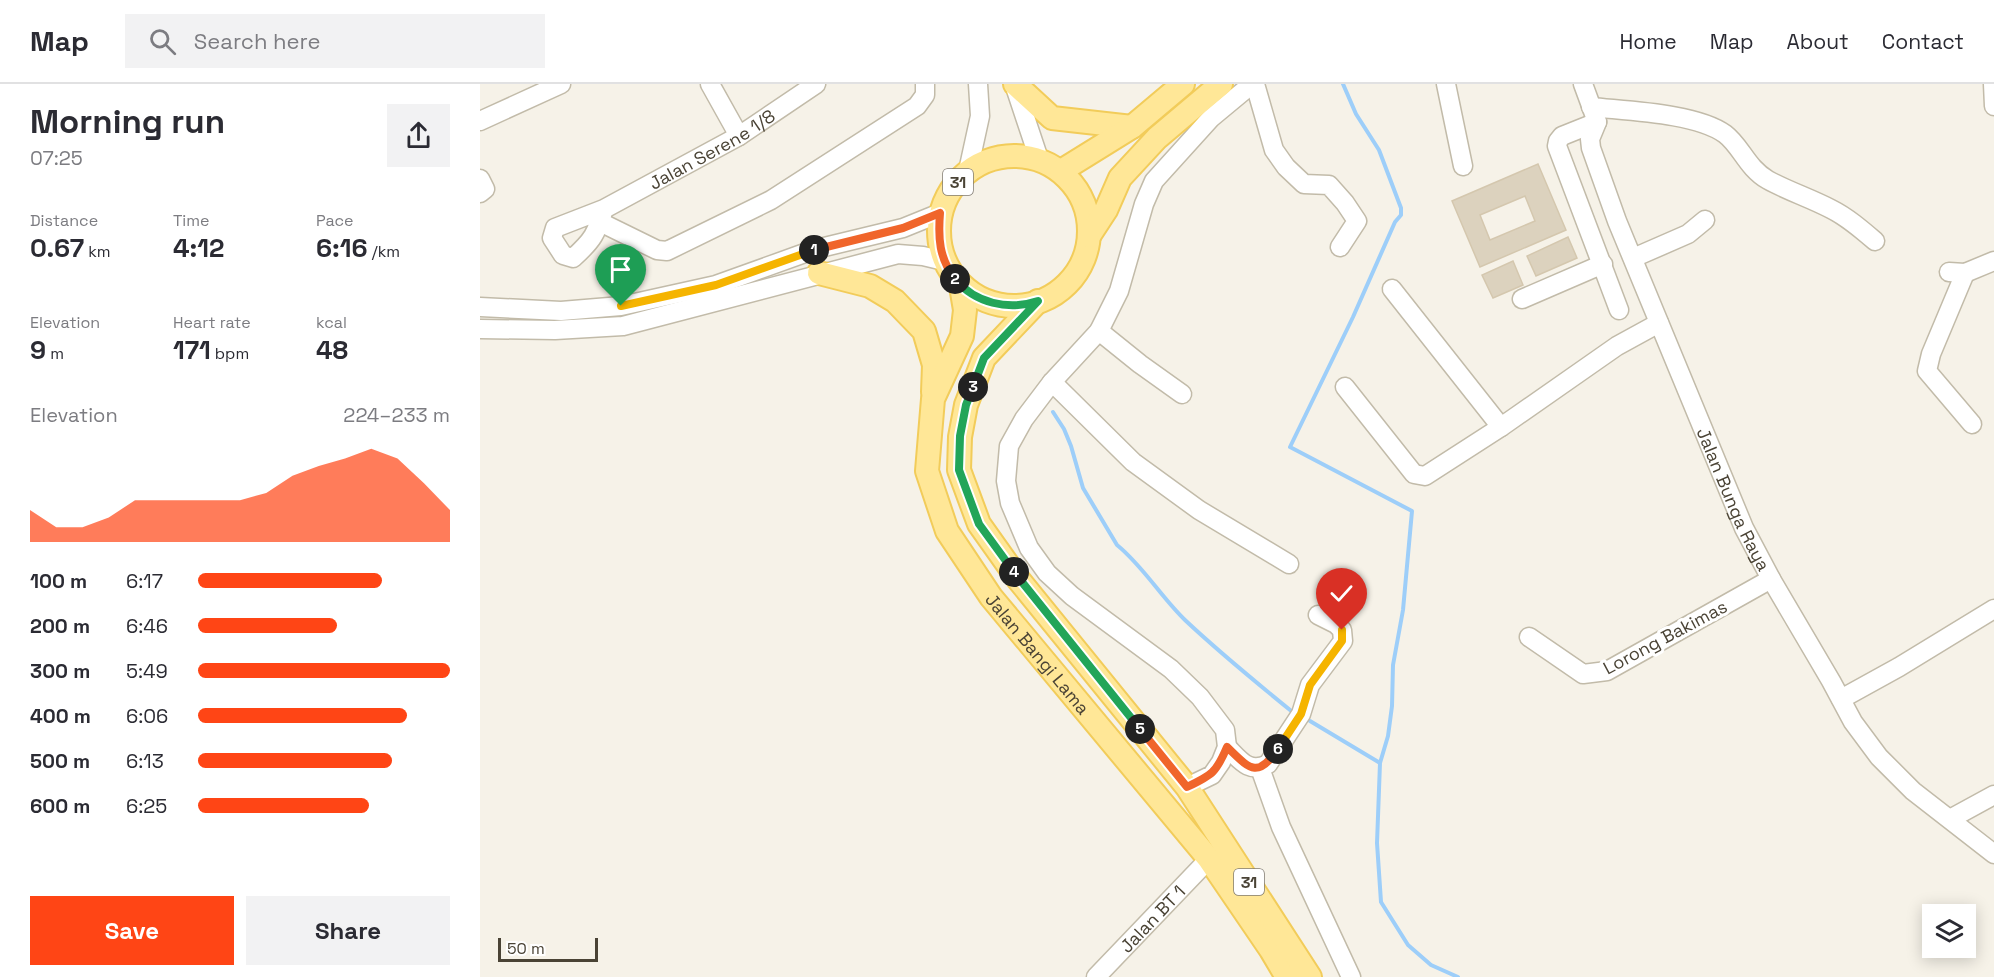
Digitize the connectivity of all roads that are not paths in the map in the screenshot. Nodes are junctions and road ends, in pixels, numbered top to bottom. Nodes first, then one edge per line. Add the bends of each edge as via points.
1 (561, 84) edge
2 (710, 84) edge
3 (816, 84) edge
4 (925, 84) edge
5 (978, 84) edge
6 (1014, 84) edge
7 (1183, 84) edge
8 (1221, 84) edge
9 (1253, 84) edge
10 (1446, 84) edge
11 (1583, 84) edge
12 (1993, 84) edge
13 (1994, 106) edge
14 (1594, 115) junction
15 (480, 121) edge
16 (1132, 127) junction
17 (740, 136) junction
18 (1039, 159) junction
19 (1463, 166) dead end
20 (968, 171) junction
21 (1061, 171) junction
22 (480, 179) edge
23 (480, 193) edge
24 (940, 213) junction
25 (1705, 220) dead end
26 (1089, 236) junction
27 (1875, 241) dead end
28 (1340, 247) dead end
29 (1633, 258) junction
30 (944, 261) junction
31 (1994, 261) edge
32 (1603, 264) junction
33 (819, 273) junction
34 (961, 286) junction
35 (1392, 289) dead end
36 (1522, 299) dead end
37 (1038, 301) junction
38 (480, 307) edge
39 (1619, 310) dead end
40 (1659, 323) junction
41 (480, 329) edge
42 (1099, 331) junction
43 (1052, 382) junction
44 (1345, 387) dead end
45 (1182, 394) dead end
46 (933, 399) junction
47 (1972, 424) dead end
48 (1501, 428) junction
49 (1289, 564) dead end
50 (1771, 579) junction
51 (1994, 609) edge
52 (1318, 615) dead end
53 (1529, 637) dead end
54 (1841, 699) junction
55 (1227, 747) junction
56 (1260, 768) junction
57 (1187, 787) junction
58 (1994, 795) edge
59 (1950, 819) junction
60 (1994, 854) edge
61 (1209, 860) junction
62 (1236, 864) junction
63 (1096, 977) edge
64 (1287, 977) edge
65 (1310, 977) edge
66 (1328, 977) edge
67 (1351, 977) edge

1 - 15 street
2 - 17 street
3 - 17 street, Jalan Serene 1/8
4 - 17 street, Jalan Serene 1/8 via 925,95 917,106 771,200 667,251 657,250 602,216
5 - 20 street via 980,116
6 - 16 main road via 1052,118
6 - 18 street
7 - 16 main road
8 - 26 main road, Jalan Bangi Lama / 31 via 1157,138 1120,178
9 - 28 street via 1274,150 1286,167 1304,184 1329,185 1357,221
9 - 42 street via 1211,118 1154,181 1119,291
10 - 19 street
11 - 14 street, Jalan Bunga Raya
12 - 13 street
14 - 27 street via 1653,114 1713,126 1727,135 1756,172 1830,208
14 - 29 street, Jalan Bunga Raya via 1591,148
14 - 32 street via 1562,136 1557,146
16 - 21 main road
18 - 20 main road, Jalan Bangi Lama / 31 via 1014,155 990,159
18 - 21 main road, Jalan Bangi Lama / 31
20 - 24 main road, Jalan Bangi Lama / 31 via 951,190
21 - 26 main road, Jalan Bangi Lama / 31 via 1077,188 1087,211
22 - 23 street via 485,189
24 - 30 main road, Jalan Bangi Lama / 31 via 938,237
24 - 38 street via 903,228 816,249 716,285 621,306 561,311
25 - 29 street via 1684,236
26 - 37 main road, Jalan Bangi Lama / 31 via 1083,261 1069,282
29 - 40 street, Jalan Bunga Raya
30 - 33 street via 898,254
30 - 34 main road, Jalan Bangi Lama / 31
31 - 47 street via 1957,273 1927,371
32 - 36 street
32 - 39 street
33 - 41 street via 622,326
33 - 46 main road via 870,286 895,301 924,332 934,365
34 - 37 main road, Jalan Bangi Lama / 31 via 1001,306 1026,306
34 - 46 main road, Jalan Bangi Lama / 31 via 965,309 962,336
35 - 48 street
37 - 57 main road, Jalan Bangi Lama / 31 via 984,358 966,405 959,470 979,524 1018,579
40 - 48 street via 1617,346
40 - 50 street, Jalan Bunga Raya via 1744,528
42 - 43 street
42 - 45 street
43 - 49 street via 1133,462 1199,510
43 - 55 street via 1009,446 1006,481 1010,503 1029,548 1072,597 1171,669 1200,697 1225,730
44 - 48 street via 1414,474 1425,476
46 - 61 main road, Jalan Bangi Lama / 31 via 927,471 947,531 991,597
50 - 53 street, Lorong Bakimas via 1607,671 1583,674
50 - 54 street, Jalan Bunga Raya
51 - 54 street
52 - 56 street via 1342,630 1342,641 1310,685 1301,714 1268,764
54 - 59 street, Jalan Bunga Raya via 1879,757 1913,791
55 - 56 street via 1246,766
55 - 57 street via 1212,775
56 - 67 street via 1281,826
57 - 62 main road, Jalan Bangi Lama / 31
58 - 59 street
59 - 60 street, Jalan Bunga Raya
61 - 63 street, Jalan BT 1
61 - 64 main road, Jalan Bangi Lama / 31
62 - 65 main road, Jalan Bangi Lama / 31
62 - 66 main road, Jalan Bangi Lama / 31 via 1274,904

